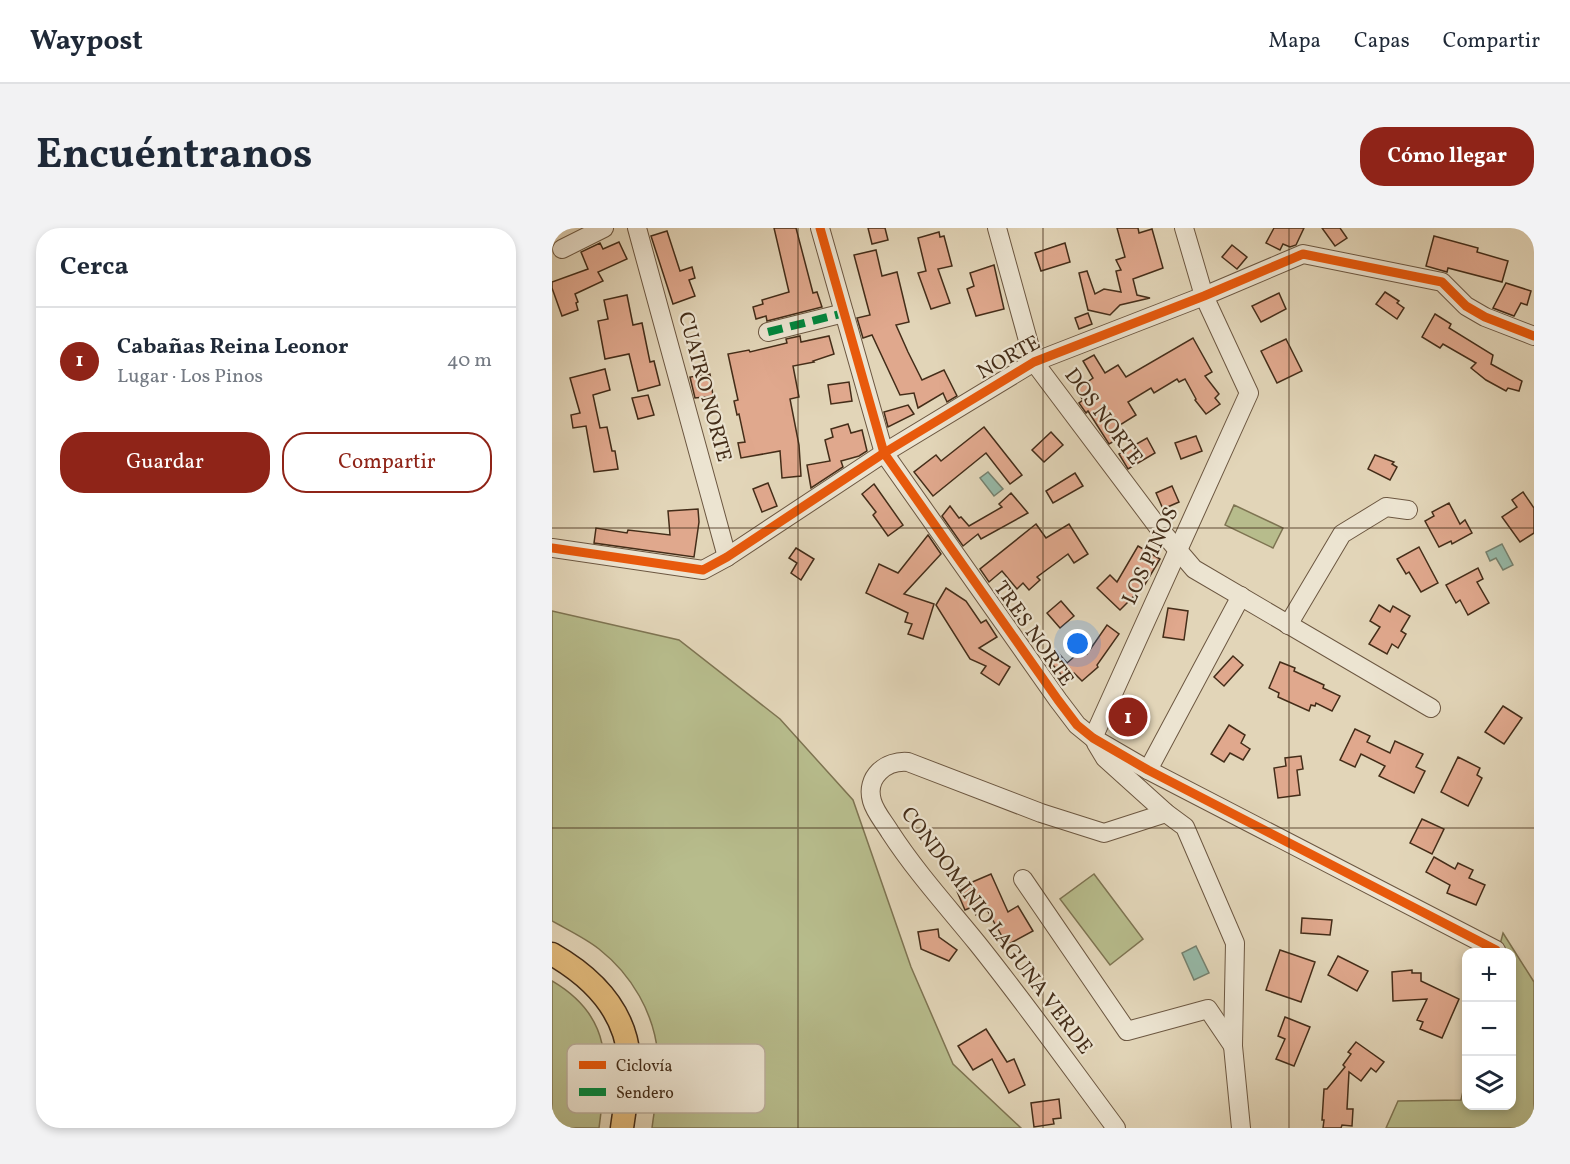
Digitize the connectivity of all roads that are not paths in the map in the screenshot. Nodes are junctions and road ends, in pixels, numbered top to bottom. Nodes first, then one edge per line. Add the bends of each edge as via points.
1 (604, 228) edge
2 (637, 228) edge
3 (820, 228) edge
4 (997, 228) edge
5 (1184, 228) edge
6 (562, 249) dead end
7 (1204, 296) junction
8 (844, 313) junction
9 (768, 332) dead end
10 (1534, 336) edge
11 (1035, 362) junction
12 (884, 453) junction
13 (1408, 510) dead end
14 (552, 548) edge
15 (1179, 550) junction
16 (728, 557) junction
17 (1241, 596) junction
18 (1288, 625) junction
19 (1431, 708) dead end
20 (1093, 738) junction
21 (1148, 770) junction
22 (1166, 813) junction
23 (1023, 879) dead end
24 (1492, 948) edge
25 (552, 954) edge
26 (626, 1044) edge
27 (1233, 1046) junction
28 (624, 1113) edge
29 (622, 1128) edge
30 (1116, 1128) edge
31 (1241, 1128) edge

1 - 6 street
2 - 16 street, CUATRO NORTE
3 - 8 street, TRES NORTE
4 - 11 street, DOS NORTE
5 - 7 street
7 - 10 street, NORTE via 1303,254 1442,282 1466,306
7 - 11 street, NORTE
7 - 15 street, LOS PINOS via 1249,393
8 - 9 street
8 - 12 street, TRES NORTE
11 - 12 street, NORTE
11 - 15 street, DOS NORTE
12 - 16 street, NORTE
12 - 20 street, TRES NORTE via 1058,700
13 - 18 street via 1386,507 1342,534
14 - 16 street, NORTE via 703,570
15 - 17 street, DOS NORTE via 1194,569
15 - 20 street, LOS PINOS
17 - 18 street, DOS NORTE
17 - 21 street
18 - 19 street, DOS NORTE
20 - 21 street, TRES NORTE
20 - 22 street via 1105,758
21 - 24 street, TRES NORTE
22 - 27 street via 1185,827 1235,942
22 - 30 street, CONDOMINIO LAGUNA VERDE via 1104,833 908,762 893,763 880,770 870,791 873,806 910,863 977,943
23 - 27 street via 1126,1031 1208,1009
25 - 26 main road via 594,982 614,1010
27 - 31 street
28 - 29 main road

